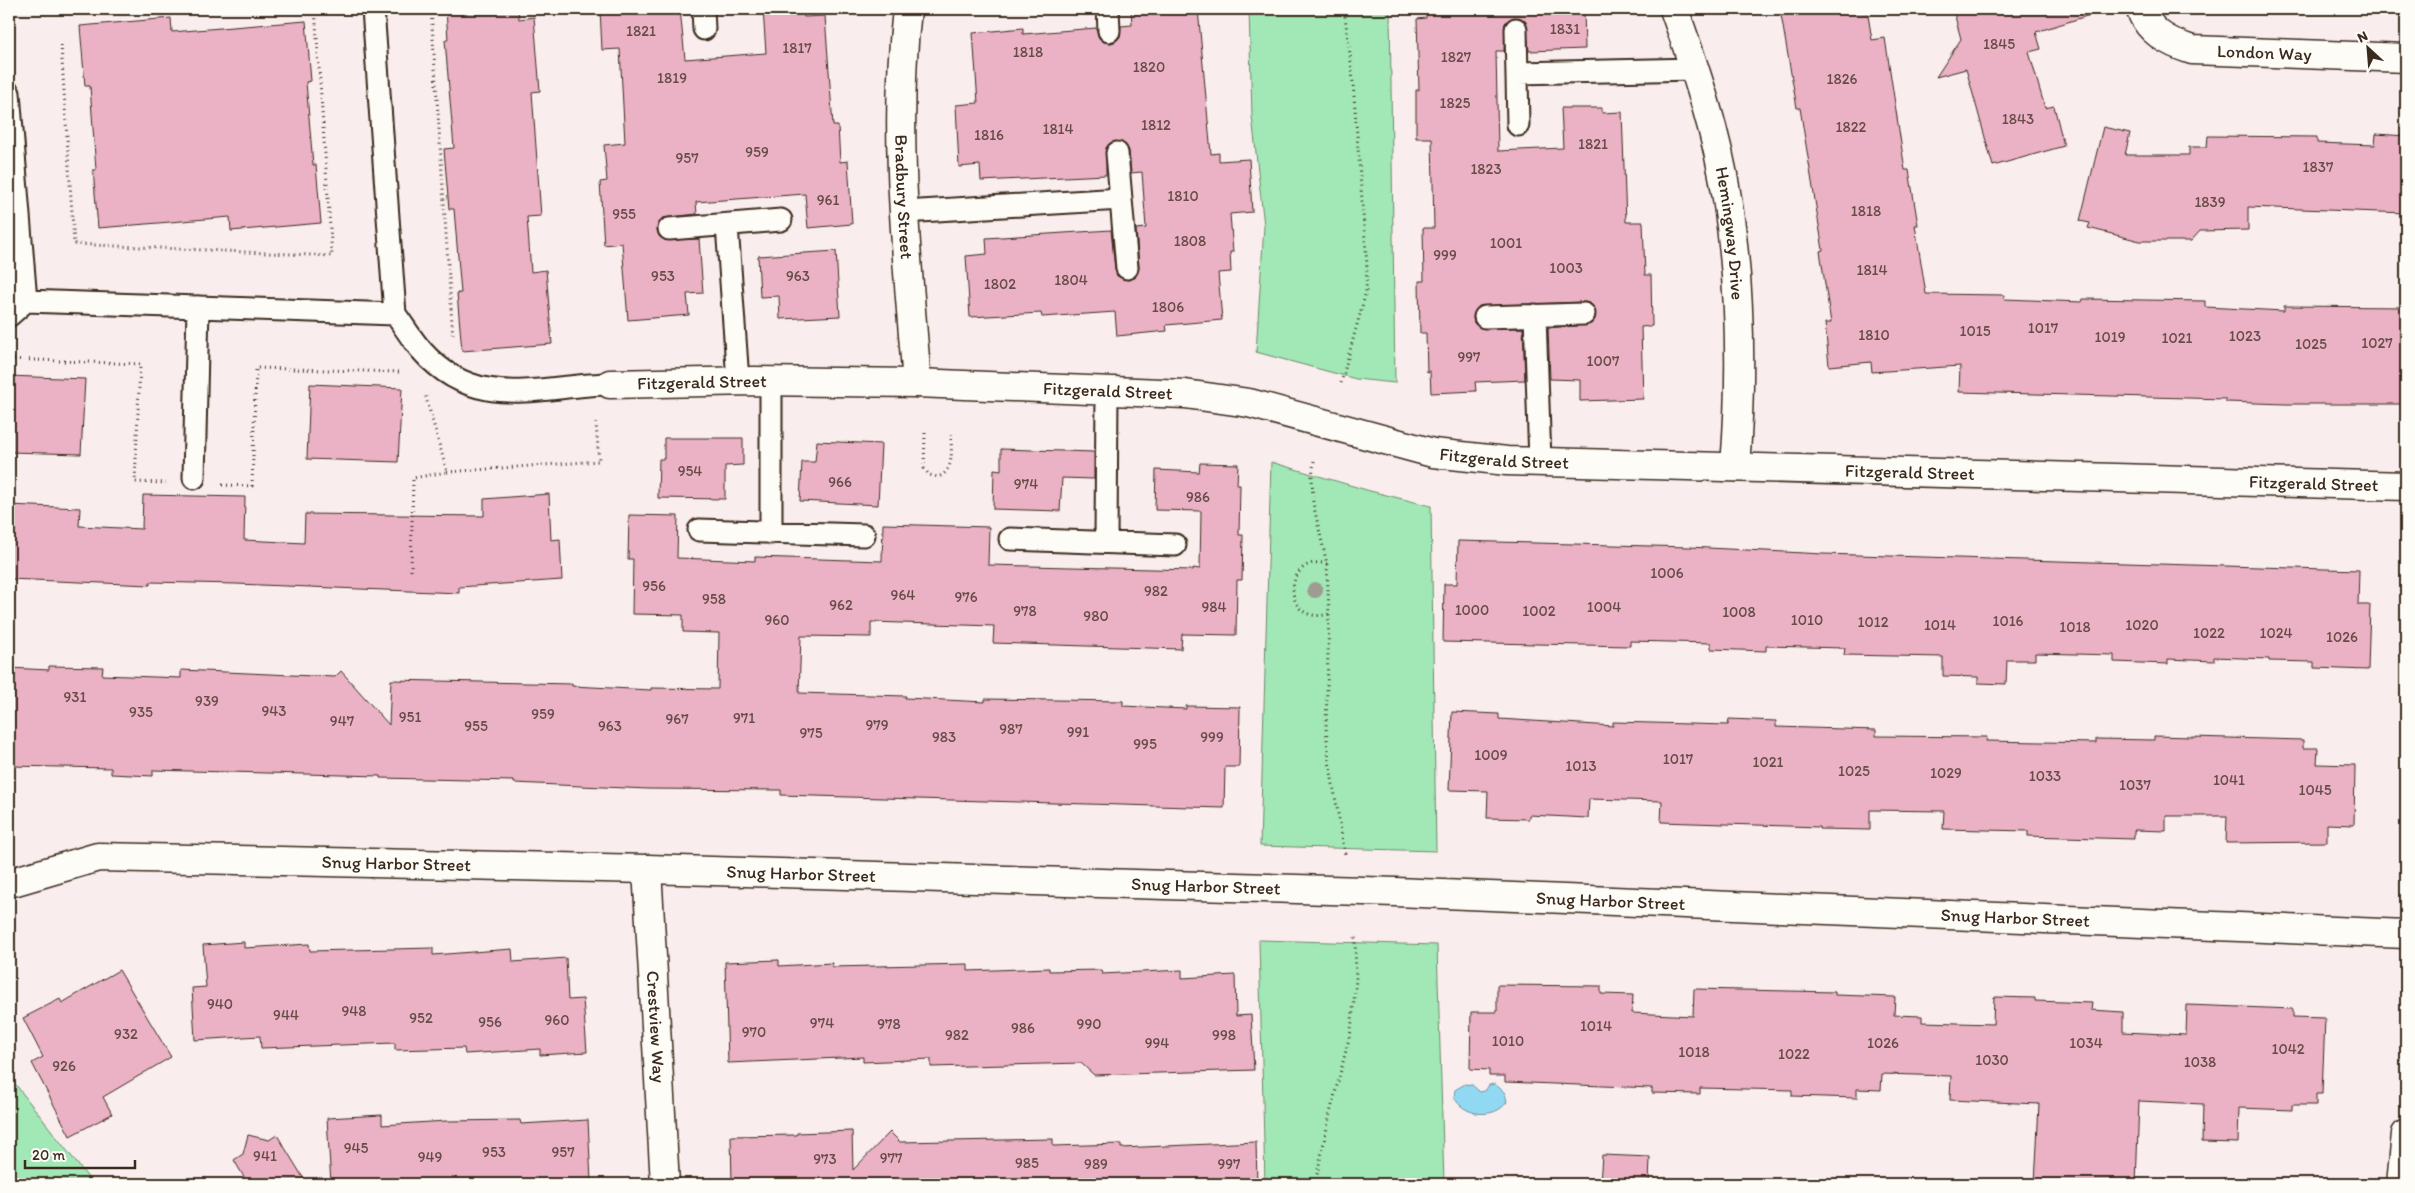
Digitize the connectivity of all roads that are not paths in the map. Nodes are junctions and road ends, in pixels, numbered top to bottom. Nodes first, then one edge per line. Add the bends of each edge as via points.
1 (373, 9) edge
2 (907, 9) edge
3 (1108, 9) edge
4 (1674, 9) edge
5 (2140, 9) edge
6 (1516, 29) dead end
7 (1109, 31) dead end
8 (2406, 58) edge
9 (1696, 69) junction
10 (1517, 73) junction
11 (9, 93) edge
12 (1518, 125) dead end
13 (1117, 153) dead end
14 (1121, 198) junction
15 (904, 212) junction
16 (781, 220) dead end
17 (726, 225) junction
18 (669, 229) dead end
19 (1127, 268) dead end
20 (26, 301) junction
21 (198, 307) junction
22 (395, 314) junction
23 (1584, 314) dead end
24 (1535, 315) junction
25 (9, 316) edge
26 (1485, 317) dead end
27 (738, 381) junction
28 (770, 381) junction
29 (917, 383) junction
30 (610, 384) joint
31 (1107, 390) junction
32 (1540, 462) junction
33 (1735, 466) junction
34 (194, 482) road end
35 (2406, 486) edge
36 (699, 530) dead end
37 (771, 533) junction
38 (864, 535) dead end
39 (1010, 538) dead end
40 (1106, 542) junction
41 (1176, 544) dead end
42 (648, 869) junction
43 (9, 883) edge
44 (2406, 934) edge
45 (2406, 1134) edge
46 (665, 1184) edge
47 (2400, 1184) edge

1 - 22 lane
2 - 15 street, Bradbury Street via 899,125
3 - 7 lane
4 - 9 street, Hemingway Drive
5 - 8 street, London Way via 2160,37 2192,50
6 - 10 lane
9 - 10 lane
9 - 33 street, Hemingway Drive via 1713,129 1736,262 1740,342
10 - 12 lane
11 - 20 lane
13 - 14 lane
14 - 15 lane
14 - 19 lane
15 - 29 street, Bradbury Street
16 - 17 lane
17 - 18 lane
17 - 27 lane
20 - 21 lane
20 - 25 lane
21 - 22 lane
21 - 34 lane
22 - 30 lane via 422,351 443,370 467,384 491,391 517,393
23 - 24 lane
24 - 26 lane
24 - 32 lane
27 - 28 street, Fitzgerald Street
27 - 30 street, Fitzgerald Street
28 - 29 street, Fitzgerald Street
28 - 37 lane
29 - 31 street, Fitzgerald Street
31 - 32 street, Fitzgerald Street via 1226,399 1279,410 1432,453 1468,459
31 - 40 lane
32 - 33 street, Fitzgerald Street
33 - 35 street, Fitzgerald Street
36 - 37 lane
37 - 38 lane
39 - 40 lane
40 - 41 lane
42 - 43 street, Snug Harbor Street via 98,857
42 - 44 street, Snug Harbor Street via 1396,892
42 - 46 street, Crestview Way
45 - 47 street

